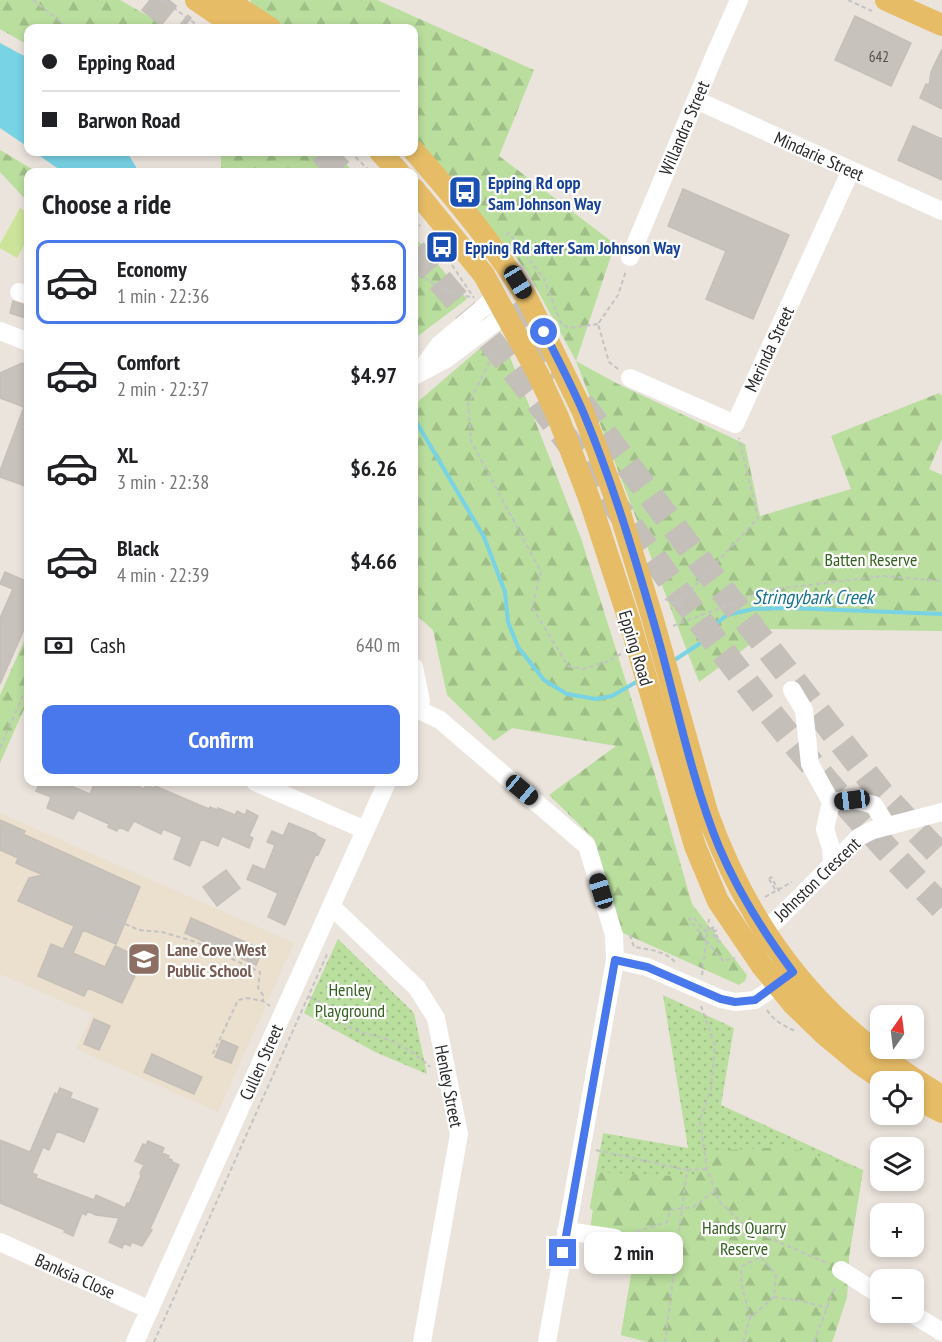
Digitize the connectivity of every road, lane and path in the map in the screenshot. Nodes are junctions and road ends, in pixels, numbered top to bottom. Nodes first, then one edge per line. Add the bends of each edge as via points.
1 (33, 0) edge
2 (160, 0) edge
3 (196, 0) edge
4 (227, 0) edge
5 (739, 0) edge
6 (886, 0) edge
7 (64, 24) edge
8 (196, 24) edge
9 (231, 24) edge
10 (264, 24) edge
11 (942, 25) edge
12 (696, 100) junction
13 (312, 156) edge
14 (354, 156) edge
15 (384, 156) edge
16 (417, 156) edge
17 (322, 168) edge
18 (367, 168) edge
19 (395, 168) edge
20 (851, 170) junction
21 (418, 194) edge
22 (942, 212) edge
23 (418, 224) edge
24 (420, 226) dead end
25 (505, 236) dead end
26 (630, 257) joint
27 (452, 265) dead end
28 (418, 272) edge
29 (523, 291) junction
30 (494, 311) junction
31 (598, 324) junction
32 (0, 332) edge
33 (24, 341) edge
34 (418, 372) edge
35 (630, 378) joint
36 (735, 424) junction
37 (942, 581) edge
38 (622, 654) dead end
39 (418, 686) edge
40 (792, 690) dead end
41 (24, 693) edge
42 (418, 712) edge
43 (418, 716) edge
44 (0, 748) edge
45 (264, 786) edge
46 (385, 786) edge
47 (831, 802) junction
48 (942, 812) edge
49 (887, 826) junction
50 (365, 830) junction
51 (832, 864) junction
52 (776, 891) dead end
53 (782, 896) dead end
54 (331, 906) junction
55 (92, 909) dead end
56 (709, 919) dead end
57 (712, 928) dead end
58 (763, 930) junction
59 (712, 933) dead end
60 (331, 947) dead end
61 (615, 960) junction
62 (701, 976) dead end
63 (785, 978) junction
64 (309, 997) junction
65 (262, 1001) junction
66 (709, 1008) dead end
67 (768, 1012) dead end
68 (283, 1013) junction
69 (761, 1014) dead end
70 (213, 1054) dead end
71 (870, 1071) edge
72 (432, 1076) dead end
73 (942, 1096) edge
74 (924, 1103) edge
75 (942, 1112) edge
76 (581, 1147) junction
77 (707, 1169) junction
78 (687, 1170) junction
79 (715, 1191) junction
80 (682, 1208) junction
81 (567, 1231) junction
82 (615, 1238) joint
83 (0, 1242) edge
84 (841, 1270) junction
85 (870, 1289) edge
86 (774, 1297) junction
87 (828, 1308) junction
88 (150, 1310) junction
89 (750, 1318) junction
90 (924, 1321) edge
91 (942, 1332) edge
92 (143, 1341) edge
93 (422, 1342) edge
94 (547, 1342) edge
95 (665, 1342) edge
96 (743, 1342) edge
97 (814, 1342) edge

1 - 7 path
2 - 8 path
3 - 9 main road
4 - 10 main road
5 - 12 street, Willandra Street
6 - 11 main road
12 - 20 street, Mindarie Street
12 - 26 street, Willandra Street
13 - 17 path
14 - 18 path
15 - 19 main road
16 - 29 main road, Epping Road
20 - 22 street, Mindarie Street
20 - 36 street, Merinda Street
21 - 30 main road, Epping Road via 484,274
23 - 24 path
25 - 31 path via 509,233 544,279 561,323 569,328
26 - 31 path via 618,295
27 - 30 path
28 - 30 path
29 - 30 main road
29 - 58 main road, Epping Road via 595,440 719,846
30 - 34 street via 439,345
30 - 38 path via 468,405 471,441 541,572 532,608 568,666 583,669
30 - 63 main road, Epping Road via 538,374 589,498 695,846 718,901 762,966
31 - 35 path via 609,362
32 - 33 street
35 - 36 street
36 - 37 path via 759,518 678,604 683,609 682,621 767,590 884,576
39 - 42 street
40 - 47 street via 804,710 810,764
41 - 44 path
43 - 61 street via 440,720 587,846 614,935
45 - 50 street
46 - 50 street, Cullen Street
47 - 49 street via 852,800 874,805
47 - 51 street via 825,829
48 - 49 street, Johnston Crescent
49 - 51 street, Johnston Crescent via 859,837
50 - 54 street, Cullen Street
51 - 58 street, Johnston Crescent
52 - 53 path via 771,877
54 - 68 street, Cullen Street
54 - 93 street, Henley Street via 417,988 436,1018 454,1102 459,1134
55 - 65 path via 139,930 196,942 260,972 258,988
56 - 62 path
57 - 59 path via 720,941
58 - 63 main road, Epping Road
60 - 64 path
61 - 63 street via 647,967 735,1002 755,1000
61 - 76 street
63 - 71 main road, Epping Road via 793,1004
63 - 73 main road, Epping Road via 905,1073
64 - 72 path via 335,1008 336,1016 351,1030 410,1051 430,1066
64 - 92 path
65 - 68 path
65 - 70 path via 238,1000
66 - 77 path via 701,1005 715,1047 711,1089 700,1120
67 - 69 path
68 - 88 street, Cullen Street
74 - 75 main road
76 - 78 path
76 - 81 street
77 - 78 path
77 - 79 path
78 - 80 path
79 - 80 path via 693,1208
79 - 84 path via 719,1201 747,1228
80 - 82 path via 670,1210 667,1222
80 - 95 path
81 - 82 street
81 - 94 street
83 - 88 street, Banksia Close
84 - 85 street
84 - 87 path
86 - 87 path
86 - 89 path
86 - 89 path via 776,1274 761,1257 742,1266 741,1282
87 - 97 path
88 - 92 street, Cullen Street
89 - 96 path
90 - 91 street

